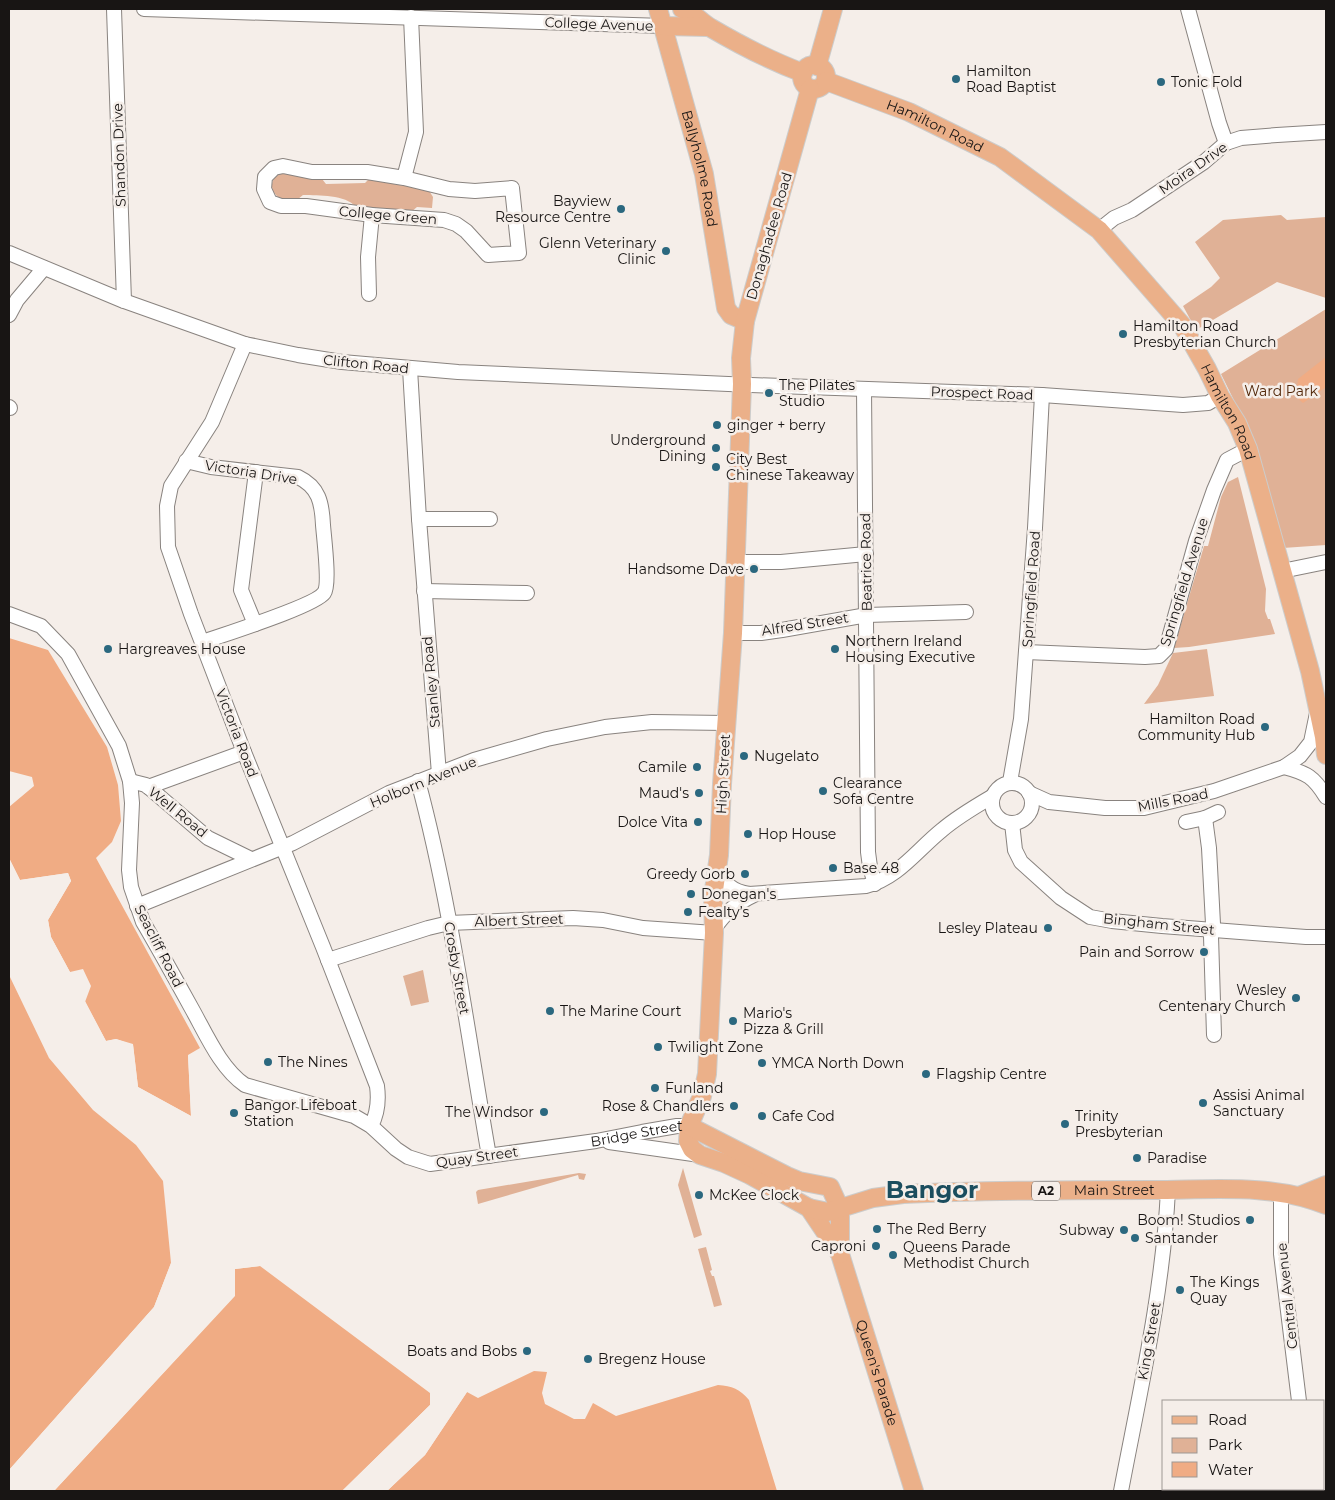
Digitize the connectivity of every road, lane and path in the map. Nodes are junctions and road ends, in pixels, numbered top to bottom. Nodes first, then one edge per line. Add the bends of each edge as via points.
1 (114, 9) edge
2 (144, 9) edge
3 (658, 9) edge
4 (682, 9) edge
5 (833, 9) edge
6 (1188, 9) edge
7 (411, 17) junction
8 (664, 26) junction
9 (708, 27) junction
10 (814, 77) junction
11 (1326, 132) edge
12 (1226, 143) junction
13 (404, 178) junction
14 (372, 215) junction
15 (1099, 230) junction
16 (9, 253) edge
17 (44, 268) junction
18 (369, 294) dead end
19 (124, 300) junction
20 (9, 316) edge
21 (744, 321) junction
22 (245, 344) junction
23 (410, 369) junction
24 (742, 384) junction
25 (864, 390) junction
26 (1042, 395) junction
27 (1220, 396) junction
28 (1248, 450) junction
29 (186, 461) junction
30 (256, 472) junction
31 (419, 519) junction
32 (490, 519) dead end
33 (866, 554) junction
34 (736, 562) junction
35 (1326, 562) edge
36 (1282, 571) junction
37 (424, 591) junction
38 (527, 593) dead end
39 (966, 612) dead end
40 (9, 614) edge
41 (867, 615) junction
42 (255, 624) junction
43 (733, 633) junction
44 (203, 642) junction
45 (1026, 652) junction
46 (1318, 713) junction
47 (726, 723) junction
48 (244, 752) junction
49 (1326, 755) edge
50 (1284, 767) junction
51 (439, 774) junction
52 (130, 781) junction
53 (418, 781) junction
54 (1010, 782) junction
55 (148, 787) junction
56 (1030, 793) junction
57 (993, 796) junction
58 (1326, 797) edge
59 (1218, 812) dead end
60 (1205, 818) junction
61 (1186, 822) dead end
62 (1012, 823) junction
63 (282, 847) junction
64 (251, 859) junction
65 (717, 868) junction
66 (875, 884) junction
67 (758, 893) junction
68 (137, 906) junction
69 (449, 923) junction
70 (1212, 930) junction
71 (714, 931) junction
72 (1326, 937) edge
73 (328, 960) junction
74 (1214, 1035) dead end
75 (371, 1126) junction
76 (689, 1126) junction
77 (596, 1141) junction
78 (700, 1155) junction
79 (489, 1156) junction
80 (1326, 1185) edge
81 (1168, 1190) junction
82 (1293, 1195) junction
83 (1326, 1205) edge
84 (809, 1208) junction
85 (840, 1209) junction
86 (840, 1254) junction
87 (1299, 1400) edge
88 (914, 1491) edge
89 (1121, 1491) edge

1 - 19 street, Shandon Drive
2 - 7 street, College Avenue
3 - 8 main road, Ballyholme Road
4 - 9 main road, Hamilton Road
5 - 10 main road, Donaghadee Road
6 - 12 street
7 - 8 street, College Avenue
7 - 13 street via 416,132
8 - 9 main road, Hamilton Road
8 - 21 main road, Ballyholme Road via 704,174 726,308 731,315
9 - 10 main road, Hamilton Road
10 - 15 main road, Hamilton Road via 909,112 1000,157
10 - 21 main road, Donaghadee Road
11 - 12 street, Moira Drive via 1277,134
12 - 15 street, Moira Drive via 1204,162
13 - 14 street, College Green via 367,172 312,172 282,166 274,168 266,177 264,188 270,202 281,206
13 - 14 street, College Green via 449,189 512,188 519,253 488,254 466,231 444,220
14 - 18 street
15 - 27 main road, Hamilton Road via 1182,325
16 - 17 street, Clifton Road
17 - 19 street, Clifton Road
17 - 20 street via 17,300
19 - 22 street, Clifton Road
21 - 24 main road, Donaghadee Road
22 - 23 street, Clifton Road via 307,357
22 - 29 street, Victoria Road via 212,422
23 - 24 street, Clifton Road
23 - 31 street, Stanley Road
24 - 25 street, Prospect Road
24 - 34 main road, High Street
25 - 26 street, Prospect Road
25 - 33 street, Beatrice Road
26 - 27 street, Prospect Road via 1183,405 1208,403
26 - 45 street, Springfield Road
27 - 28 main road, Hamilton Road via 1238,423
28 - 36 main road, Hamilton Road
28 - 45 street, Springfield Avenue via 1227,460 1214,490 1166,649 1159,656
29 - 30 street, Victoria Drive
29 - 44 street, Victoria Road via 171,486 167,527 172,560
30 - 42 street via 241,590
30 - 42 street, Victoria Drive via 298,477 315,489 322,513 327,579 324,593 319,598
31 - 32 street
31 - 37 street, Stanley Road
33 - 34 street via 781,562
33 - 41 street, Beatrice Road
34 - 43 main road, High Street
35 - 36 street
36 - 46 main road, Hamilton Road via 1310,671
37 - 38 street
37 - 51 street, Stanley Road
39 - 41 street, Alfred Street
40 - 52 street, Seacliff Road via 41,626 68,654 120,746
41 - 43 street, Alfred Street via 775,631
41 - 66 street, Beatrice Road via 868,852
42 - 44 street, Victoria Drive
43 - 47 main road, High Street
44 - 48 street, Victoria Road
45 - 54 street, Springfield Road via 1019,740
46 - 49 main road, Hamilton Road
46 - 50 street, Mills Road via 1311,742 1300,756
47 - 51 street, Holborn Avenue via 652,722 592,729 474,760
47 - 65 main road, High Street
48 - 55 street
48 - 63 street, Victoria Road
50 - 56 street, Mills Road via 1214,791 1144,808 1049,802
50 - 58 street via 1311,776
51 - 53 street, Holborn Avenue
52 - 55 street, Well Road
52 - 68 street, Seacliff Road via 128,870
53 - 63 street, Holborn Avenue
53 - 69 street, Crosby Street
54 - 56 street
54 - 57 street
55 - 64 street, Well Road via 208,838
56 - 62 street via 1030,811 1023,820
57 - 62 street via 996,814
57 - 66 street via 943,829 902,868
59 - 60 street
60 - 61 street
60 - 70 street
62 - 70 street, Bingham Street via 1015,850 1021,862 1061,898 1090,917
63 - 64 street, Holborn Avenue
63 - 73 street, Victoria Road
64 - 68 street, Holborn Avenue
65 - 67 street via 721,878 733,890
65 - 71 main road, High Street via 713,897
66 - 67 street
67 - 71 street via 731,908
68 - 75 street, Seacliff Road via 230,1073 245,1085 354,1116
69 - 71 street, Albert Street via 573,918 643,928
69 - 73 street, Albert Street
69 - 79 street, Crosby Street
70 - 72 street, Bingham Street
70 - 74 street
71 - 76 main road, High Street via 707,1074
73 - 75 street, Victoria Road via 377,1086 378,1107
75 - 79 street, Quay Street via 396,1149 420,1162 440,1164
76 - 77 street, Bridge Street
76 - 78 main road via 690,1146
76 - 85 main road, Bridge Street via 787,1176 828,1186
77 - 78 street, Bridge Street
77 - 79 street, Quay Street
78 - 84 main road, Bridge Street via 750,1175
80 - 82 main road
81 - 82 main road, Main Street / A2 via 1250,1190
81 - 85 main road, Main Street / A2 via 903,1194 874,1198
81 - 89 street, King Street via 1155,1314
82 - 83 main road, Main Street / A2
82 - 87 street, Central Avenue via 1281,1200 1280,1254
84 - 85 main road, Main Street / A2 via 828,1212
84 - 86 main road, Bridge Street
85 - 86 main road
86 - 88 main road, Queen's Parade

